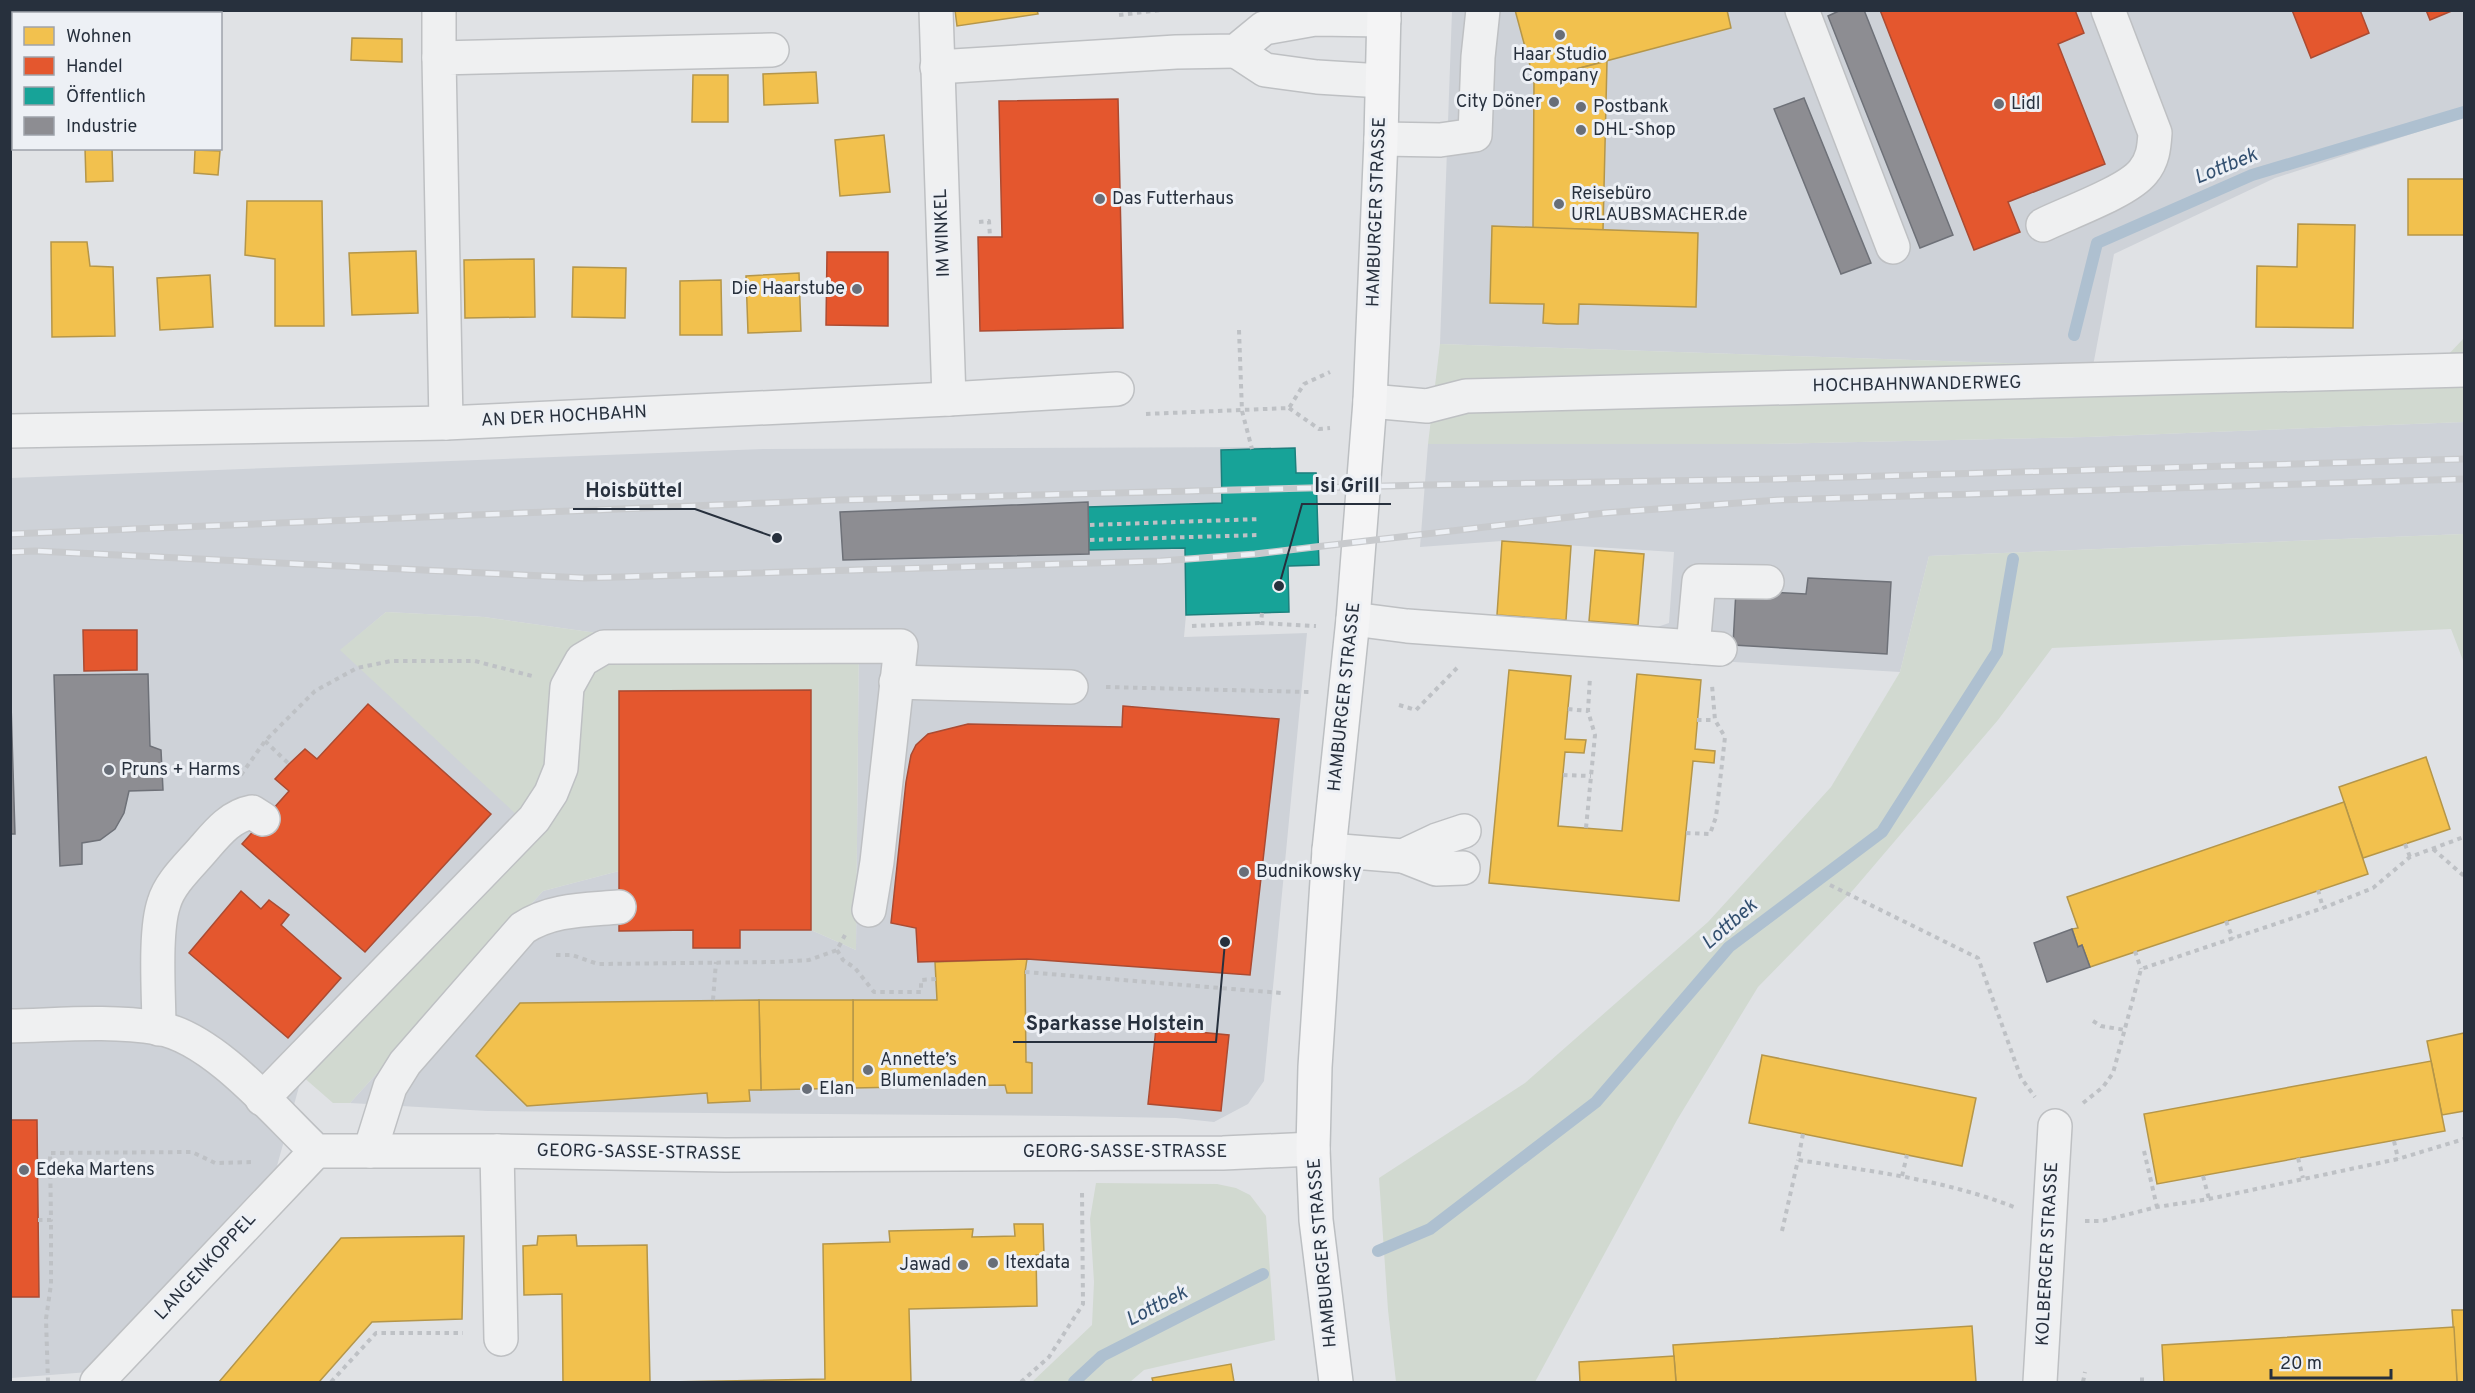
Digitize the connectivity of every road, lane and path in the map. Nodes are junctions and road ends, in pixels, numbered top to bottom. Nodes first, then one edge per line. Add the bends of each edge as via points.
1 (439, 10) edge
2 (936, 10) edge
3 (1483, 10) edge
4 (1802, 10) edge
5 (2108, 10) edge
6 (1384, 16) edge
7 (772, 50) dead end
8 (1236, 51) junction
9 (439, 58) junction
10 (937, 67) junction
11 (1382, 81) junction
12 (1382, 139) junction
13 (989, 221) dead end
14 (2043, 225) dead end
15 (990, 237) dead end
16 (1893, 247) dead end
17 (1239, 330) dead end
18 (2464, 370) edge
19 (1330, 372) dead end
20 (1117, 389) dead end
21 (949, 399) junction
22 (1370, 401) junction
23 (1289, 408) junction
24 (1242, 411) junction
25 (1186, 412) dead end
26 (446, 423) junction
27 (1331, 428) dead end
28 (10, 431) edge
29 (1252, 449) dead end
30 (1260, 519) dead end
31 (1090, 525) dead end
32 (1260, 535) dead end
33 (1090, 540) dead end
34 (1767, 582) dead end
35 (1262, 613) dead end
36 (1338, 622) junction
37 (1261, 623) junction
38 (1192, 626) dead end
39 (1707, 658) junction
40 (1467, 663) dead end
41 (1590, 670) dead end
42 (896, 682) junction
43 (567, 687) junction
44 (1071, 687) joint
45 (1346, 694) junction
46 (1399, 705) dead end
47 (1568, 709) dead end
48 (1588, 711) junction
49 (1697, 720) dead end
50 (1715, 720) junction
51 (265, 741) junction
52 (288, 764) dead end
53 (1563, 775) dead end
54 (1591, 776) junction
55 (263, 819) dead end
56 (222, 828) junction
57 (1586, 828) dead end
58 (1464, 831) dead end
59 (1686, 832) dead end
60 (2464, 837) edge
61 (2405, 844) dead end
62 (2433, 849) junction
63 (1329, 850) junction
64 (1403, 856) junction
65 (2410, 857) junction
66 (1463, 868) dead end
67 (2464, 876) edge
68 (1830, 885) dead end
69 (2318, 890) dead end
70 (619, 907) dead end
71 (2323, 908) junction
72 (859, 919) joint
73 (2226, 921) dead end
74 (2233, 939) junction
75 (837, 950) junction
76 (2135, 951) dead end
77 (503, 952) junction
78 (716, 962) junction
79 (2141, 969) junction
80 (1025, 972) dead end
81 (936, 979) dead end
82 (1281, 993) dead end
83 (713, 1000) dead end
84 (2093, 1021) dead end
85 (10, 1026) edge
86 (159, 1029) junction
87 (2125, 1030) junction
88 (262, 1099) junction
89 (2055, 1126) junction
90 (1803, 1134) dead end
91 (2464, 1139) edge
92 (2394, 1141) dead end
93 (1313, 1149) junction
94 (316, 1151) junction
95 (370, 1151) junction
96 (497, 1151) junction
97 (2144, 1151) dead end
98 (1078, 1153) junction
99 (1907, 1155) dead end
100 (2298, 1158) dead end
101 (1798, 1160) junction
102 (2398, 1160) junction
103 (255, 1162) dead end
104 (1902, 1176) junction
105 (2203, 1176) dead end
106 (2303, 1178) junction
107 (2209, 1199) junction
108 (2157, 1207) junction
109 (38, 1220) dead end
110 (51, 1220) junction
111 (2049, 1221) junction
112 (1782, 1231) dead end
113 (464, 1322) dead end
114 (501, 1339) dead end
115 (2085, 1372) dead end
116 (2142, 1375) dead end
117 (48, 1383) edge
118 (97, 1383) edge
119 (331, 1383) edge
120 (1021, 1383) edge
121 (1336, 1383) edge
122 (2040, 1383) edge
123 (2084, 1383) edge
124 (2142, 1383) edge

1 - 9 street
2 - 10 street, IM WINKEL
3 - 12 street via 1475,135 1440,140
4 - 16 street
5 - 14 street via 2155,133 2154,154 2143,173 2130,184
6 - 8 street via 1315,19 1264,28
6 - 11 main road, HAMBURGER STRASSE
7 - 9 street
8 - 10 street
8 - 11 street via 1265,70
9 - 26 street
10 - 21 street, IM WINKEL
11 - 12 main road, HAMBURGER STRASSE
12 - 22 main road, HAMBURGER STRASSE
13 - 15 path
17 - 24 path
18 - 22 street, HOCHBAHNWANDERWEG via 1466,396 1427,406
19 - 23 path via 1304,384
20 - 21 street, AN DER HOCHBAHN
21 - 26 street, AN DER HOCHBAHN
22 - 36 main road, HAMBURGER STRASSE
23 - 24 path
23 - 27 path via 1319,429
24 - 25 path
24 - 29 path
26 - 28 street, AN DER HOCHBAHN
30 - 31 path
32 - 33 path
34 - 39 street via 1699,581
35 - 37 path
36 - 37 path
36 - 39 street
36 - 45 main road, HAMBURGER STRASSE
37 - 38 path
39 - 50 path
40 - 46 path via 1457,667 1416,710
41 - 48 path
42 - 43 street via 901,646 604,647 582,660
42 - 44 street
42 - 72 street via 877,862
43 - 51 path via 475,661 392,661 357,668 315,691
43 - 88 street via 561,768 534,819
44 - 45 path
45 - 63 main road, HAMBURGER STRASSE
47 - 48 path
48 - 54 path via 1595,735
49 - 50 path
50 - 59 path via 1725,736 1716,817 1710,834
51 - 52 path
51 - 56 path via 232,788
53 - 54 path
54 - 57 path
55 - 56 street via 252,812 242,814
56 - 86 street via 174,884 164,903 160,927
58 - 64 street
60 - 62 path
61 - 65 path
62 - 65 path
62 - 67 path
63 - 64 street
63 - 93 main road, HAMBURGER STRASSE
64 - 66 street via 1436,869
65 - 71 path via 2373,888
68 - 89 path via 1978,958 2021,1078
69 - 71 path
70 - 77 street via 565,911 539,918 523,928
71 - 74 path
72 - 75 path
73 - 74 path
74 - 79 path
75 - 78 path via 809,960
75 - 81 path via 874,992 921,992 921,980
76 - 79 path
77 - 78 path via 572,955 598,964
77 - 95 street via 405,1063 390,1087
78 - 83 path
79 - 87 path
80 - 82 path
84 - 87 path
85 - 86 street via 113,1025
86 - 88 street via 220,1059
87 - 89 path via 2114,1073 2103,1087
88 - 94 street
89 - 111 street, KOLBERGER STRASSE
90 - 101 path
91 - 102 path
92 - 102 path
93 - 98 street, GEORG-SASSE-STRASSE
93 - 121 main road, HAMBURGER STRASSE via 1316,1220
94 - 95 street, GEORG-SASSE-STRASSE
94 - 118 street, LANGENKOPPEL
95 - 96 street, GEORG-SASSE-STRASSE
96 - 98 street, GEORG-SASSE-STRASSE via 725,1155
96 - 114 street
97 - 108 path
98 - 120 path via 1084,1202 1083,1304 1049,1357
99 - 104 path
100 - 106 path
101 - 104 path
101 - 112 path
102 - 106 path
103 - 110 path via 215,1163 192,1152 50,1153
104 - 111 path via 1982,1195
105 - 107 path
106 - 107 path
107 - 108 path
108 - 111 path via 2102,1221
109 - 110 path
110 - 117 path via 51,1284 46,1319
111 - 122 street, KOLBERGER STRASSE
113 - 119 path via 463,1333 376,1333
115 - 123 path
116 - 124 path

